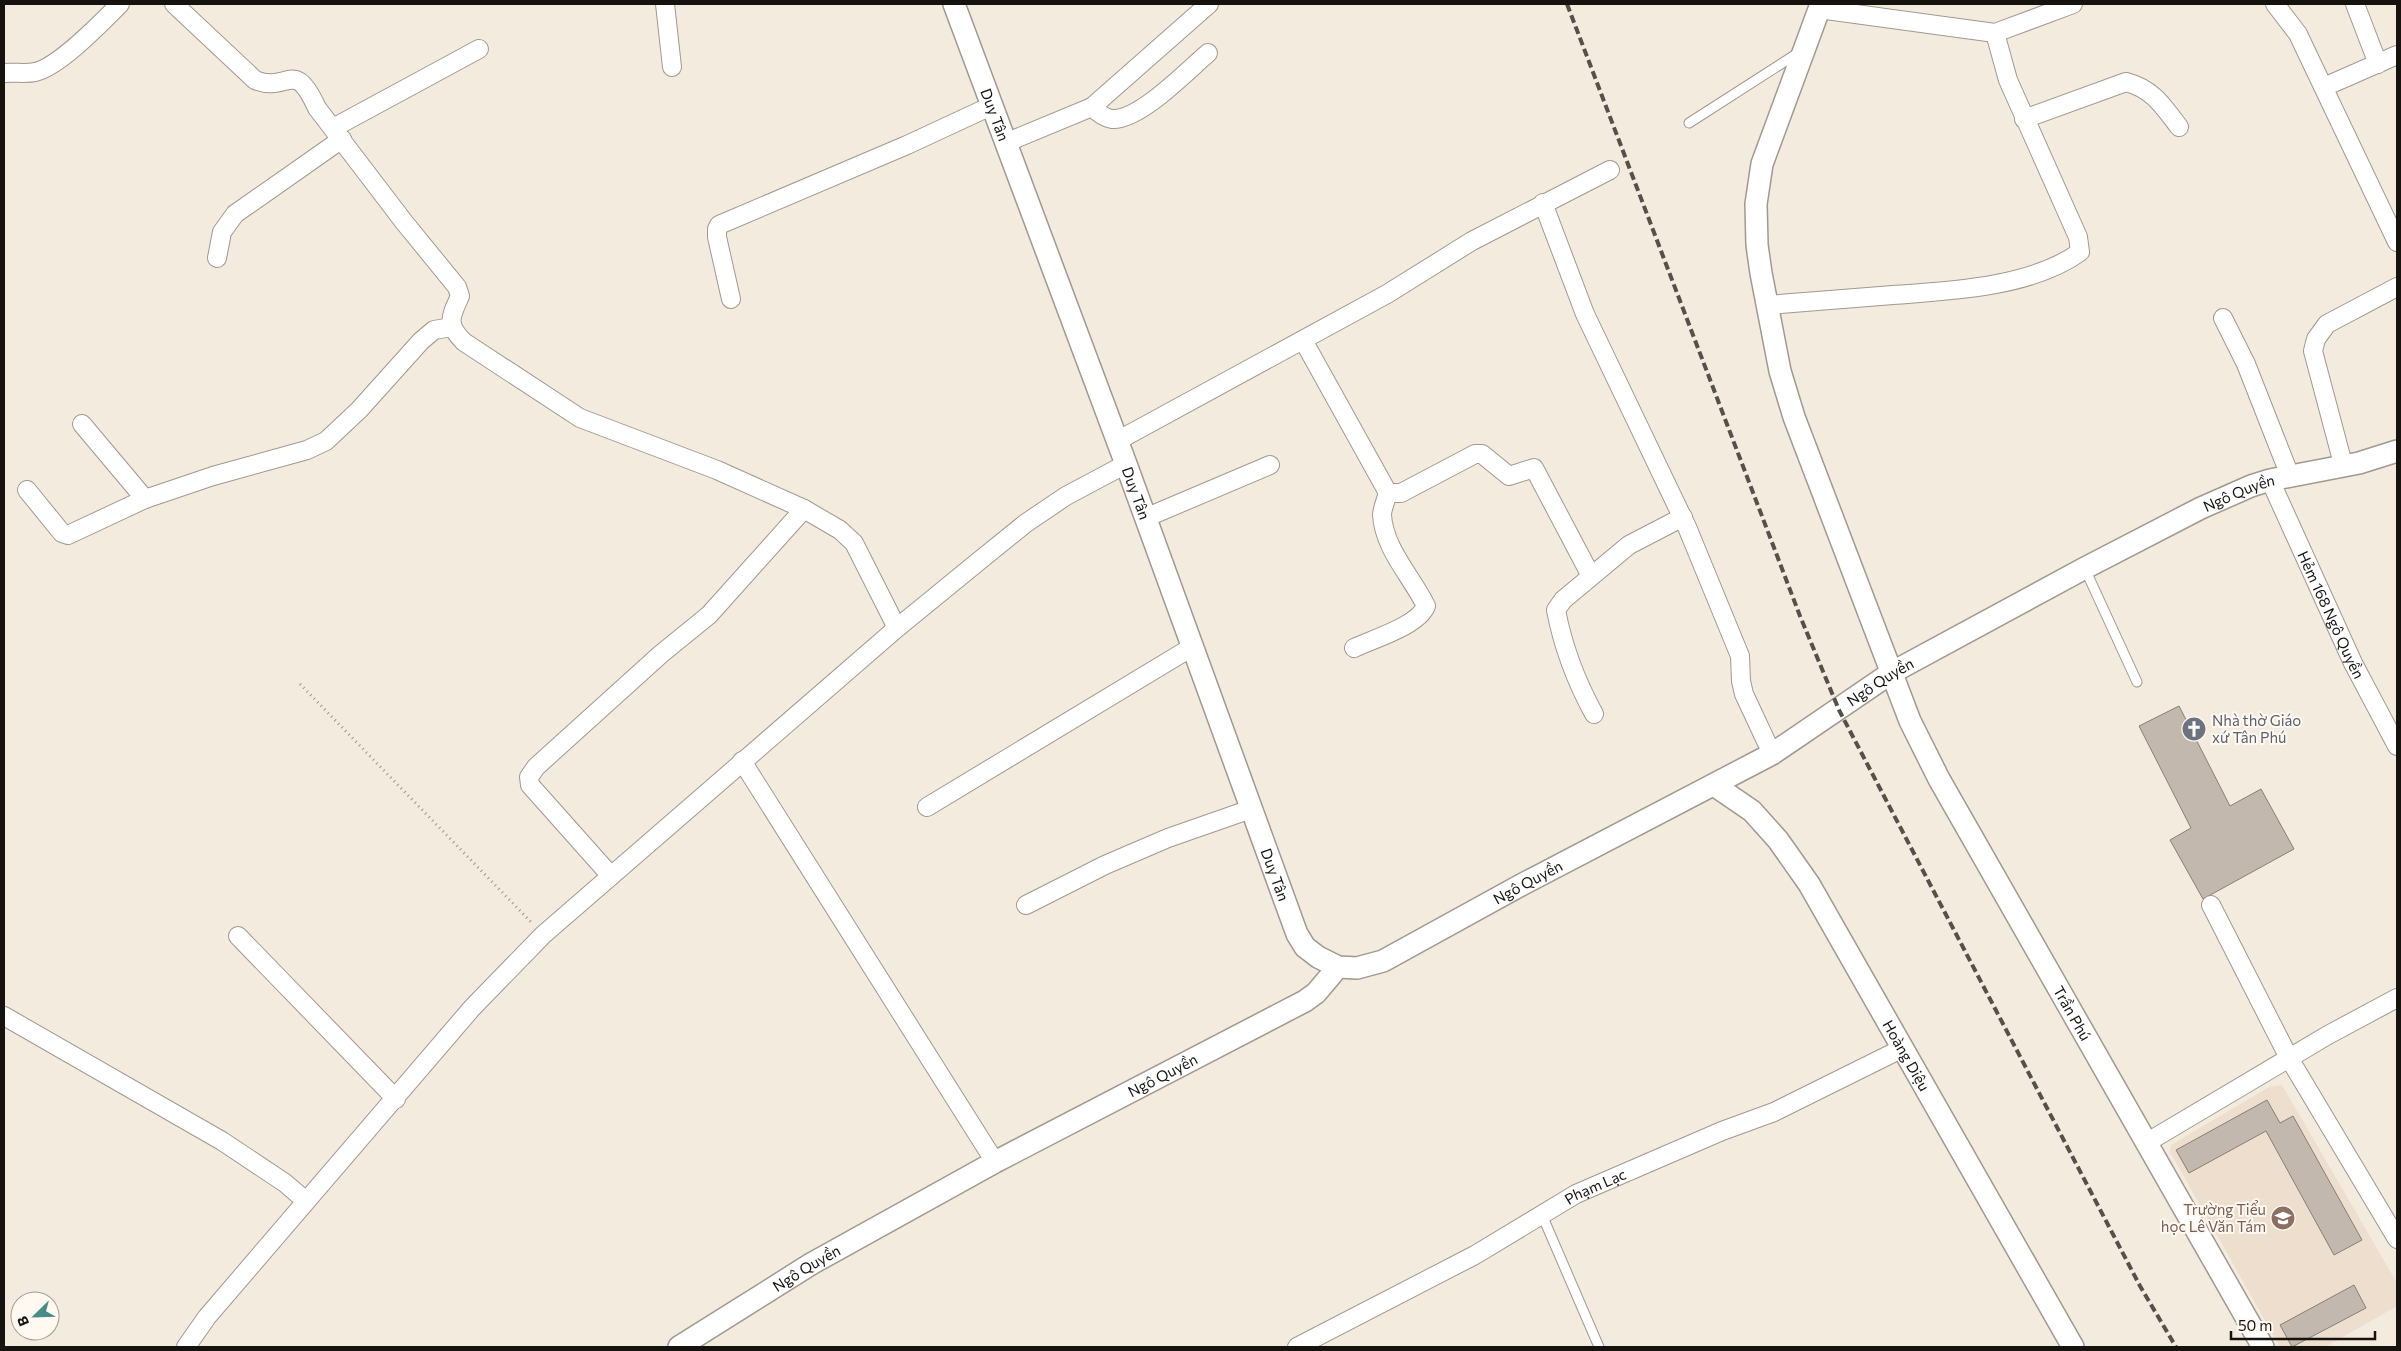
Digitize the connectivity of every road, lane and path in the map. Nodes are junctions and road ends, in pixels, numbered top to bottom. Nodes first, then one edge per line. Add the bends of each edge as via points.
1 (120, 4) edge
2 (174, 4) edge
3 (666, 4) edge
4 (954, 4) edge
5 (1210, 4) edge
6 (2073, 4) edge
7 (2275, 4) edge
8 (2355, 4) edge
9 (1820, 6) edge
10 (1995, 33) junction
11 (1805, 48) junction
12 (479, 50) dead end
13 (1208, 53) dead end
14 (2397, 55) edge
15 (2378, 64) junction
16 (672, 67) dead end
17 (4, 73) edge
18 (2324, 87) junction
19 (991, 106) junction
20 (1092, 107) junction
21 (2024, 119) junction
22 (1689, 123) dead end
23 (2179, 127) dead end
24 (338, 134) junction
25 (1005, 143) junction
26 (1610, 170) dead end
27 (1543, 202) junction
28 (2397, 242) edge
29 (217, 258) dead end
30 (2397, 287) edge
31 (730, 299) dead end
32 (1767, 305) junction
33 (2223, 318) dead end
34 (452, 327) junction
35 (1302, 340) junction
36 (82, 424) dead end
37 (1117, 441) junction
38 (2397, 451) edge
39 (1126, 464) junction
40 (2343, 464) junction
41 (1270, 465) dead end
42 (2280, 478) junction
43 (27, 490) dead end
44 (1388, 493) junction
45 (145, 499) junction
46 (804, 509) junction
47 (1683, 517) junction
48 (1145, 518) junction
49 (2085, 568) junction
50 (1591, 576) junction
51 (897, 628) junction
52 (1192, 647) junction
53 (1354, 648) dead end
54 (1891, 673) junction
55 (2136, 682) dead end
56 (300, 684) dead end
57 (1594, 714) dead end
58 (2397, 746) edge
59 (1772, 754) junction
60 (742, 761) junction
61 (1714, 785) junction
62 (927, 807) dead end
63 (1251, 809) junction
64 (611, 876) junction
65 (1026, 905) dead end
66 (2210, 905) dead end
67 (543, 935) junction
68 (238, 936) dead end
69 (1338, 967) junction
70 (2397, 998) edge
71 (4, 1016) edge
72 (1903, 1048) junction
73 (2289, 1058) junction
74 (396, 1099) junction
75 (2146, 1143) junction
76 (994, 1162) junction
77 (306, 1201) junction
78 (1542, 1215) junction
79 (2397, 1239) edge
80 (186, 1347) edge
81 (679, 1347) edge
82 (1298, 1347) edge
83 (1598, 1347) edge
84 (2074, 1347) edge
85 (2263, 1347) edge

1 - 17 street via 85,39 45,68 35,72
2 - 24 street via 255,80 265,84 292,79 302,82
3 - 16 street
4 - 19 street, Duy Tân
5 - 20 street
6 - 10 street
7 - 18 street via 2298,34
8 - 15 street
9 - 10 street
9 - 11 street, Trần Phú
10 - 21 street via 2008,80
11 - 22 lane
11 - 32 street, Trần Phú via 1758,181 1757,245
12 - 24 street
13 - 20 street via 1140,110 1124,118 1111,119
14 - 15 street
15 - 18 street
18 - 28 street
19 - 25 street, Duy Tân
19 - 31 street via 719,224 717,237
20 - 25 street
21 - 23 street via 2126,82 2141,86 2161,103
21 - 32 street via 2078,237 2080,252 2034,273 1979,288
24 - 29 street via 235,214 222,232
24 - 34 street via 457,287 460,296 451,317
25 - 37 street, Duy Tân
26 - 27 street
27 - 35 street via 1472,241 1388,294
27 - 47 street via 1585,314
30 - 40 street via 2327,324 2313,351
32 - 54 street, Trần Phú via 1780,371 1794,417
33 - 42 street, Hẻm 168 Ngô Quyền via 2246,364
34 - 45 street via 434,330 421,341 359,410 326,441 307,450
34 - 46 street via 464,342 580,418 718,470
35 - 37 street
35 - 44 street
36 - 45 street
37 - 39 street, Duy Tân
38 - 40 street, Ngô Quyền via 2359,463
39 - 48 street, Duy Tân
39 - 51 street via 1066,496 1026,523
40 - 42 street, Ngô Quyền
41 - 48 street
42 - 49 street, Ngô Quyền via 2251,486 2201,508
42 - 58 street, Hẻm 168 Ngô Quyền via 2345,644
43 - 45 street via 62,533 68,535
44 - 50 street via 1401,493 1475,454 1482,454 1509,476 1534,468
44 - 53 street via 1382,514 1386,532 1395,555 1426,606 1422,615 1412,621
46 - 51 street via 840,530 854,544
46 - 64 street via 709,615 654,660 536,767 530,777 530,785
47 - 50 street via 1629,546
47 - 59 street via 1740,656 1744,694
48 - 52 street, Duy Tân
49 - 54 street, Ngô Quyền
49 - 55 lane
50 - 57 street via 1556,610 1561,637 1580,688
51 - 60 street
52 - 62 street
52 - 63 street, Duy Tân
54 - 59 street, Ngô Quyền
54 - 75 street, Trần Phú via 1939,779
56 - 67 path
59 - 61 street, Ngô Quyền
60 - 64 street
60 - 76 street
61 - 69 street, Ngô Quyền via 1383,961 1357,968
61 - 72 street, Hoàng Diệu via 1752,811 1778,840 1809,884
63 - 65 street via 1168,838
63 - 69 street, Duy Tân via 1297,934 1305,947
64 - 67 street
66 - 73 street
67 - 74 street via 472,1008
68 - 74 street
69 - 76 street, Ngô Quyền via 1305,1001
70 - 73 street
71 - 77 street via 222,1141 285,1182
72 - 78 street, Phạm Lạc via 1774,1112 1601,1182
72 - 84 street, Hoàng Diệu
73 - 75 street
73 - 79 street
74 - 77 street
75 - 85 street, Trần Phú
76 - 81 street, Ngô Quyền via 811,1264
77 - 80 street via 207,1317
78 - 82 street, Phạm Lạc via 1475,1255
78 - 83 lane

